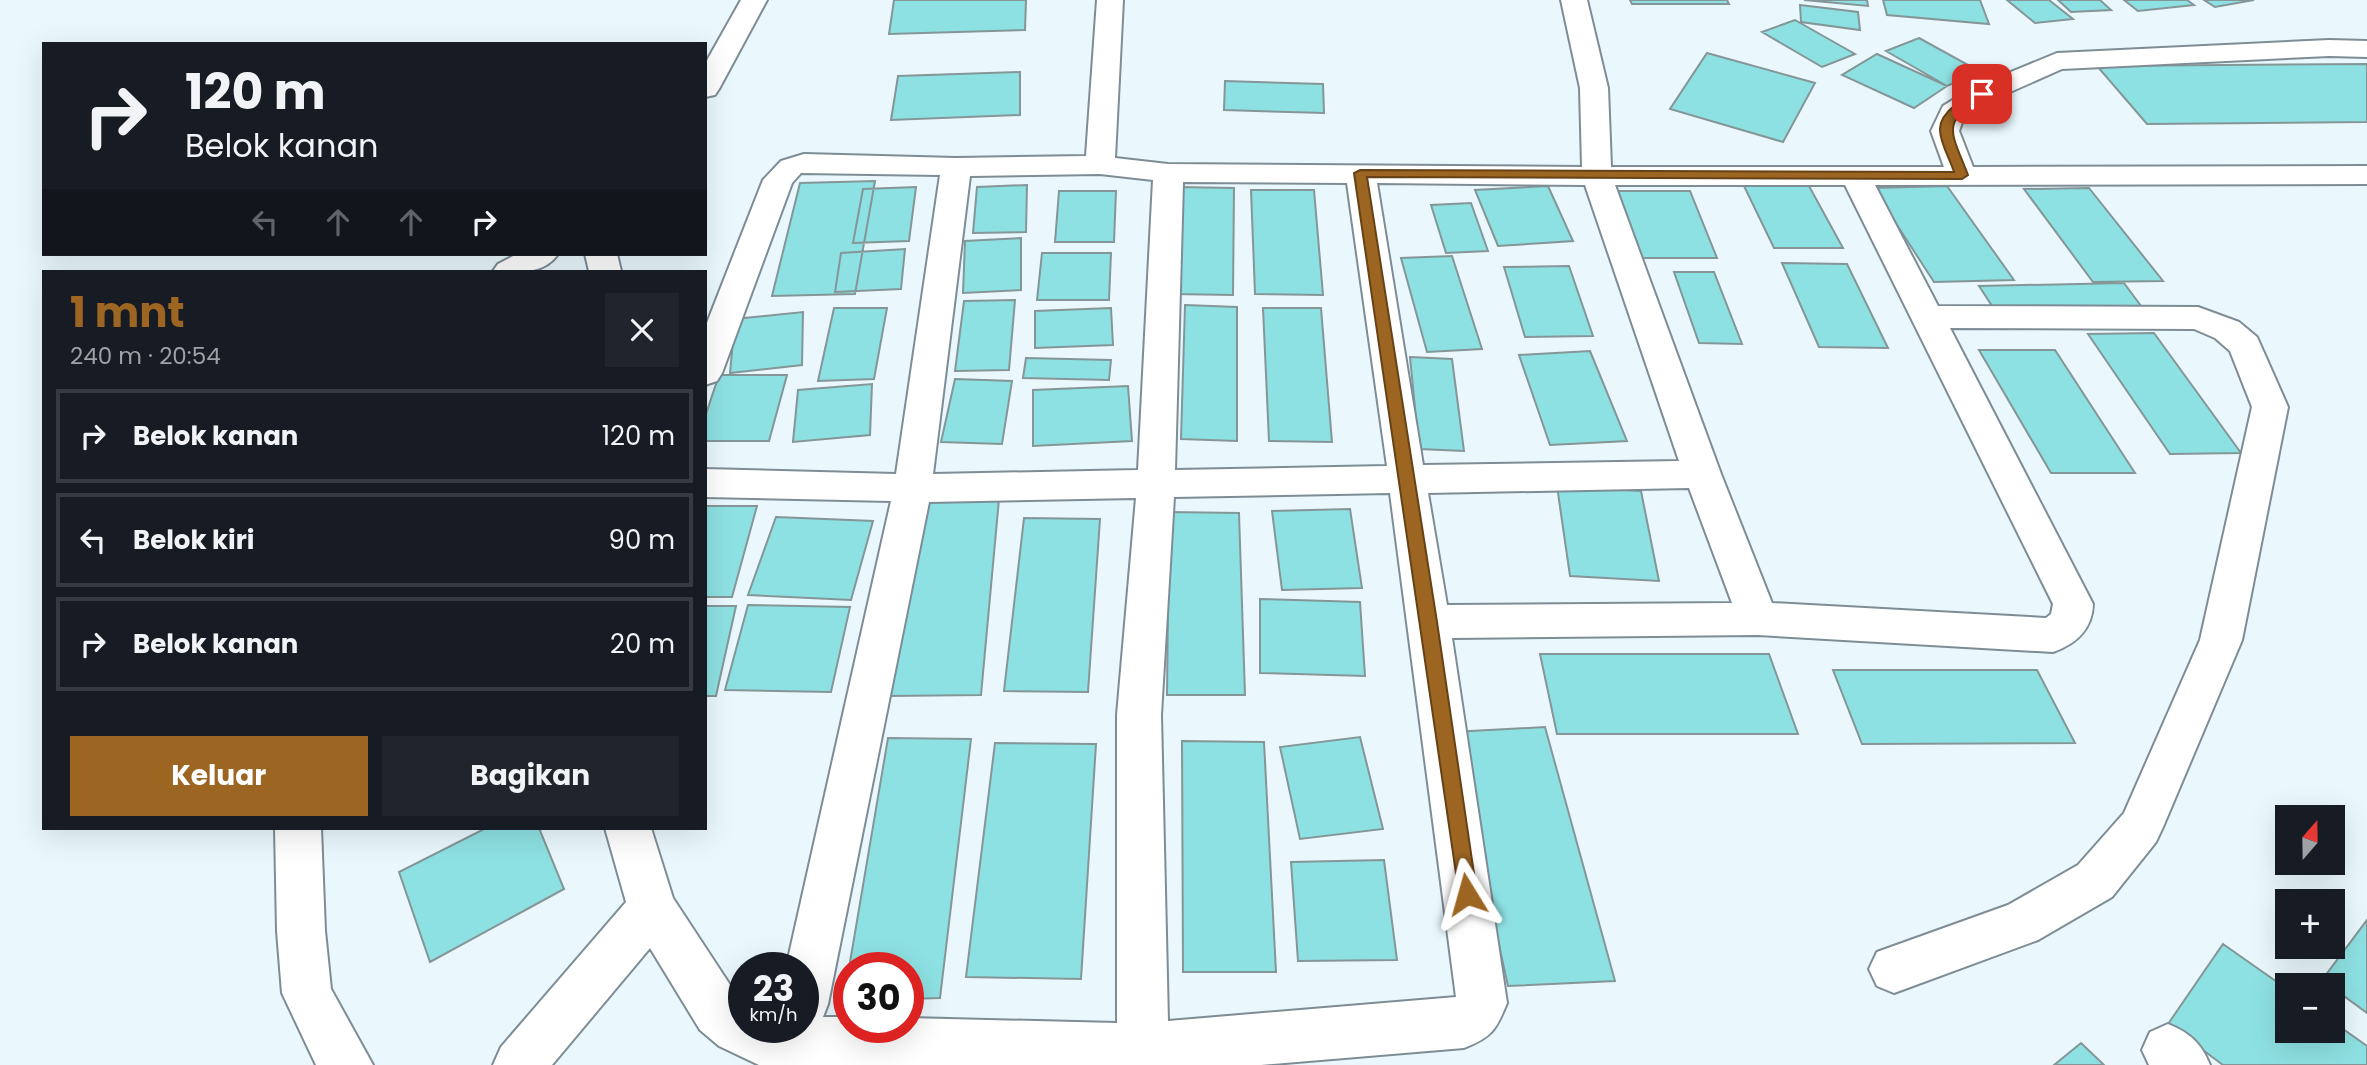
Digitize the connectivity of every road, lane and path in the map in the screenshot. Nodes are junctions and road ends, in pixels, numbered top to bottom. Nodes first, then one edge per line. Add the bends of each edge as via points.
1 (754, 0) edge
2 (1110, 0) edge
3 (1573, 0) edge
4 (2367, 49) edge
5 (707, 85) edge
6 (1100, 165) junction
7 (956, 167) junction
8 (1168, 173) junction
9 (1360, 173) junction
10 (2367, 174) edge
11 (1962, 175) junction
12 (1597, 176) junction
13 (1856, 176) junction
14 (538, 256) edge
15 (511, 270) edge
16 (1926, 317) junction
17 (707, 368) edge
18 (1702, 474) junction
19 (1407, 480) junction
20 (707, 483) edge
21 (1156, 484) junction
22 (913, 488) junction
23 (1758, 619) junction
24 (1429, 622) junction
25 (298, 830) edge
26 (629, 830) edge
27 (652, 908) junction
28 (814, 952) edge
29 (1894, 969) dead end
30 (728, 1020) edge
31 (819, 1026) edge
32 (1143, 1049) junction
33 (347, 1065) edge
34 (519, 1065) edge

1 - 5 street
2 - 6 street
3 - 12 street via 1594,88
4 - 11 street via 2057,61 1953,112 1945,131
6 - 7 street
6 - 8 street
7 - 17 street via 816,162 784,172
7 - 22 street
8 - 9 street
8 - 21 street
9 - 12 street
9 - 19 street
10 - 11 street
11 - 13 street
12 - 13 street
12 - 18 street
13 - 16 street
14 - 15 street
16 - 23 street via 2073,604 2073,617 2053,635
16 - 29 street via 2205,320 2245,345 2270,407 2221,640 2140,827 2095,881 2021,924
18 - 19 street
18 - 23 street
19 - 21 street
19 - 24 street
20 - 22 street
21 - 22 street
21 - 32 street via 1139,715
22 - 28 street
23 - 24 street
24 - 32 street via 1482,1003 1478,1012 1464,1023
25 - 33 street via 307,993
26 - 27 street
27 - 30 street via 718,1012
27 - 34 street
31 - 32 street

